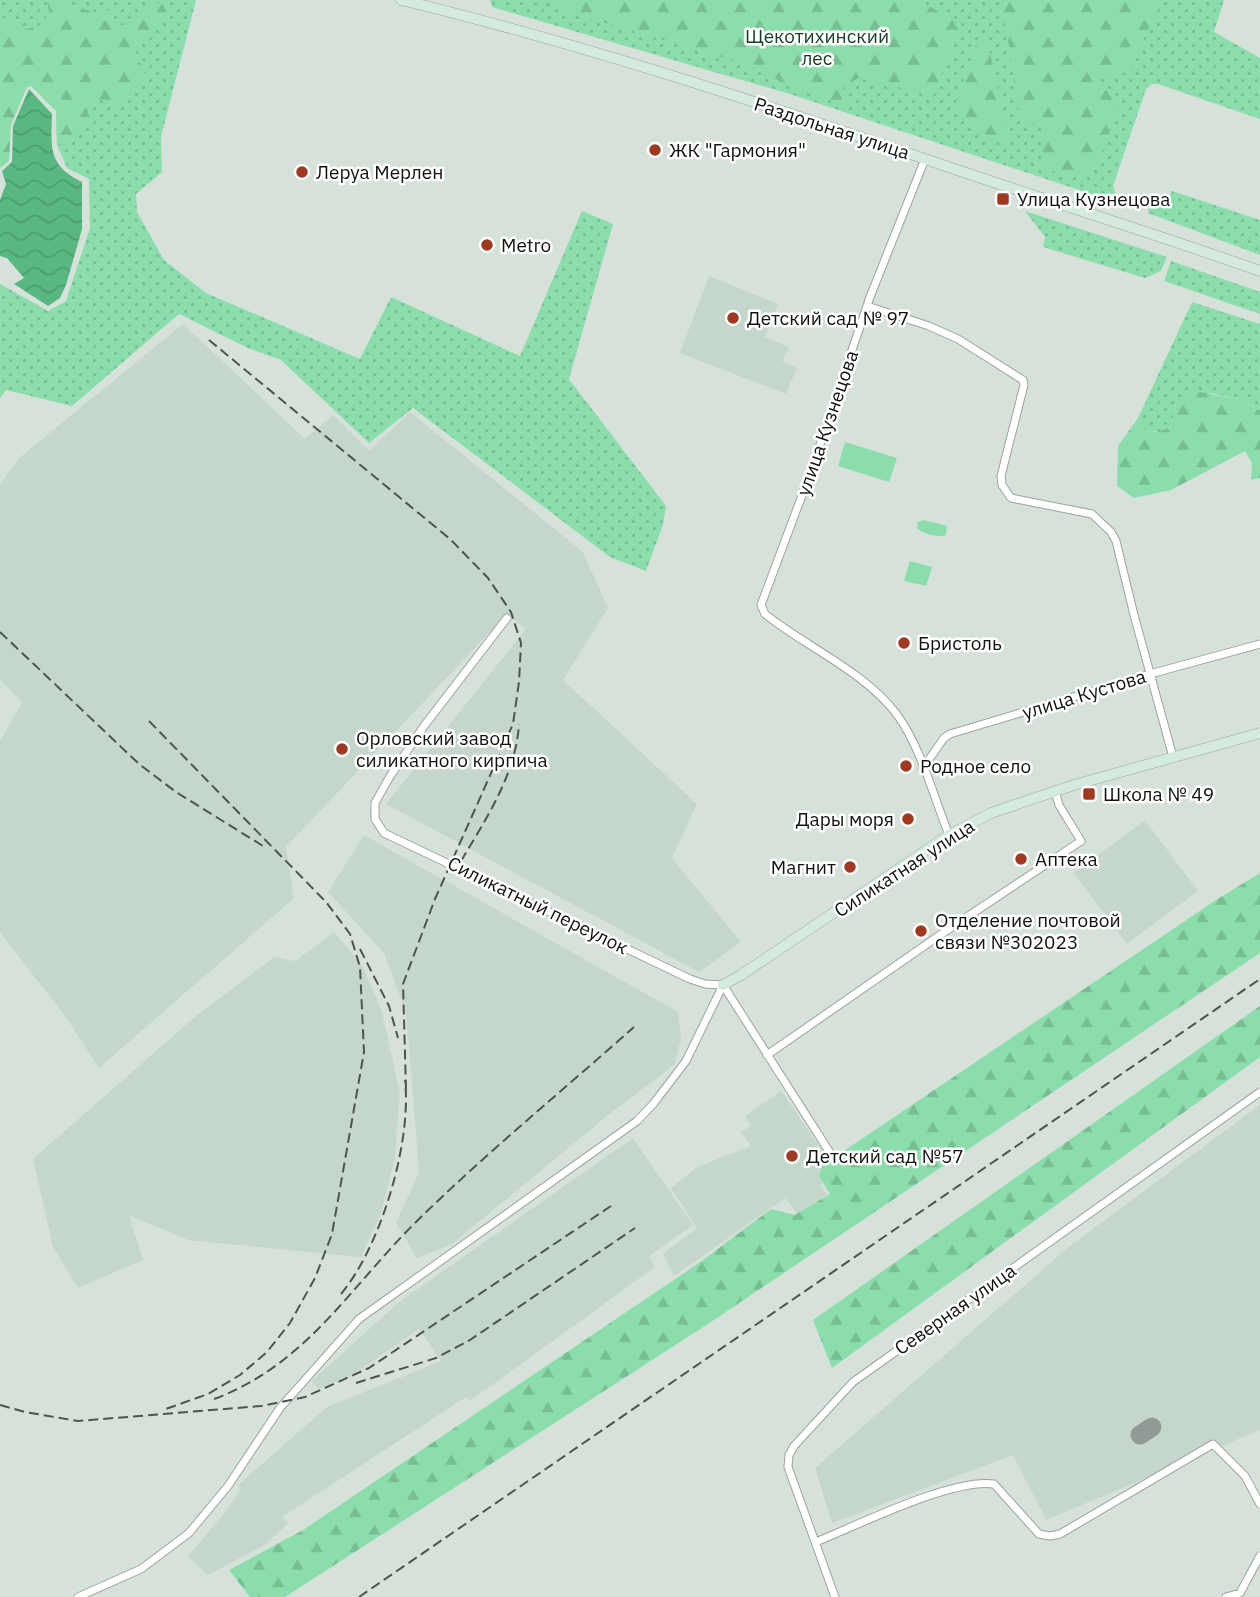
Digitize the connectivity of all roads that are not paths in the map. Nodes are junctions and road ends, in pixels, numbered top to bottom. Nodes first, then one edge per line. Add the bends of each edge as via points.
1 (401, 0) edge
2 (925, 159) junction
3 (1260, 271) edge
4 (867, 306) junction
5 (507, 618) dead end
6 (1260, 644) edge
7 (1150, 674) junction
8 (1260, 733) edge
9 (1173, 757) junction
10 (923, 768) junction
11 (1055, 791) junction
12 (949, 835) junction
13 (723, 985) junction
14 (767, 1055) junction
15 (1260, 1092) edge
16 (834, 1159) dead end
17 (1260, 1504) edge
18 (816, 1542) junction
19 (1260, 1556) edge
20 (78, 1597) edge
21 (835, 1597) edge
22 (1226, 1597) edge

1 - 2 main road, Раздольная улица via 601,55
2 - 3 main road, Раздольная улица
2 - 4 street, улица Кузнецова
4 - 7 street via 958,339 1021,377 1024,384 1002,485 1011,498 1092,514 1111,532
4 - 10 street, улица Кузнецова via 761,600 762,609 882,697 909,734
5 - 13 street, Силикатный переулок via 424,726 375,803 375,819 384,832 690,979
6 - 7 street, улица Кустова
7 - 9 street
7 - 10 street, улица Кустова via 950,734
8 - 9 main road, Силикатная улица
9 - 11 main road, Силикатная улица
10 - 12 street
11 - 12 main road, Силикатная улица via 991,813
11 - 14 street via 1081,841
12 - 13 main road, Силикатная улица
13 - 14 street
13 - 20 street via 686,1061 637,1121 359,1319 280,1408 228,1486 189,1533 141,1569
14 - 16 street
15 - 18 street, Северная улица via 853,1382 789,1455 792,1480
17 - 18 street via 1245,1476 1213,1444 1060,1534 1039,1535 994,1484 981,1482 936,1493
18 - 21 street, Северная улица
19 - 22 street via 1240,1593

